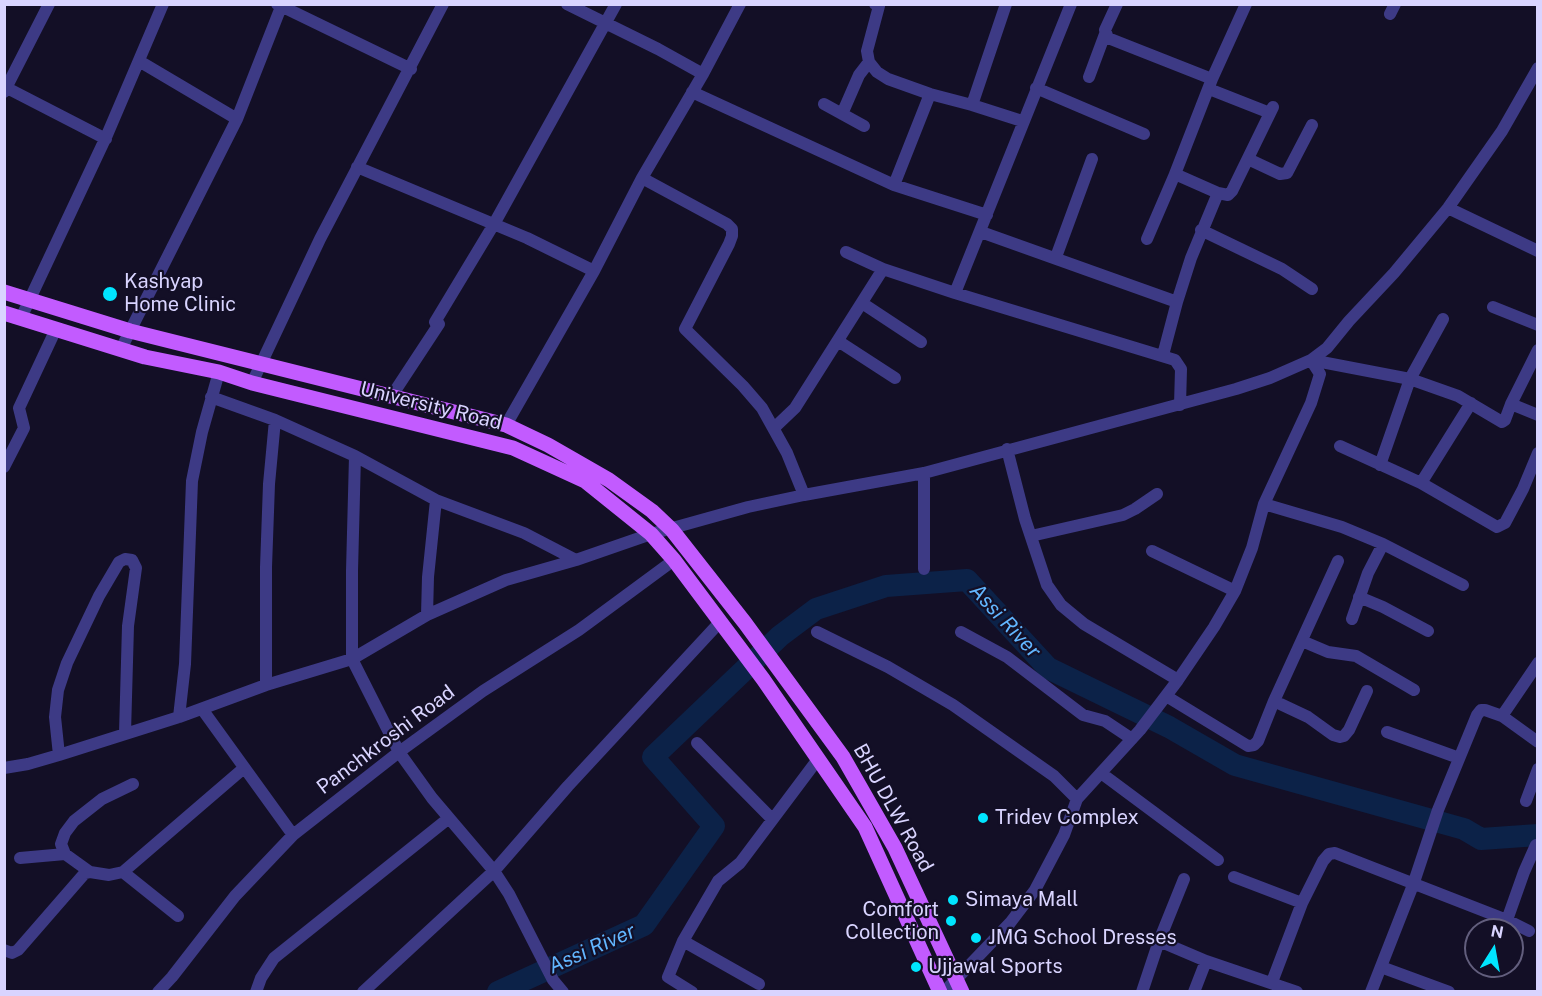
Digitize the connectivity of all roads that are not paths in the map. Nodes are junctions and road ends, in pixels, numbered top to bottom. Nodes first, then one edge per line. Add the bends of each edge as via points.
1 (49, 4) edge
2 (163, 4) edge
3 (443, 4) edge
4 (567, 4) edge
5 (616, 4) edge
6 (740, 4) edge
7 (1006, 4) edge
8 (1071, 4) edge
9 (1117, 4) edge
10 (1246, 4) edge
11 (878, 5) edge
12 (279, 6) edge
13 (606, 22) junction
14 (1105, 34) junction
15 (139, 61) junction
16 (869, 62) junction
17 (1538, 68) edge
18 (411, 69) junction
19 (703, 74) junction
20 (1089, 77) dead end
21 (1210, 84) junction
22 (1036, 88) junction
23 (6, 90) edge
24 (692, 92) junction
25 (930, 94) junction
26 (824, 104) dead end
27 (972, 105) junction
28 (842, 114) junction
29 (237, 119) junction
30 (1022, 121) junction
31 (1312, 125) dead end
32 (864, 126) dead end
33 (1144, 134) dead end
34 (106, 139) junction
35 (1092, 159) dead end
36 (1248, 159) junction
37 (357, 167) junction
38 (1175, 174) junction
39 (642, 178) junction
40 (894, 184) junction
41 (1218, 193) junction
42 (1448, 208) junction
43 (987, 215) junction
44 (494, 224) junction
45 (1201, 230) junction
46 (981, 232) junction
47 (1147, 238) dead end
48 (1538, 251) edge
49 (846, 252) dead end
50 (1056, 257) junction
51 (883, 269) junction
52 (594, 271) junction
53 (1312, 289) dead end
54 (4, 292) edge
55 (955, 293) junction
56 (29, 300) junction
57 (1177, 302) junction
58 (862, 303) junction
59 (1493, 307) dead end
60 (4, 313) edge
61 (21, 318) junction
62 (1443, 320) dead end
63 (1538, 325) edge
64 (56, 329) junction
65 (130, 331) junction
66 (838, 341) junction
67 (921, 342) dead end
68 (121, 349) junction
69 (1538, 350) edge
70 (1163, 355) junction
71 (1311, 360) junction
72 (262, 365) junction
73 (219, 372) junction
74 (895, 378) dead end
75 (1410, 379) junction
76 (252, 383) junction
77 (211, 397) junction
78 (391, 397) junction
79 (1471, 403) junction
80 (1511, 404) junction
81 (1180, 405) junction
82 (1538, 416) edge
83 (275, 420) junction
84 (506, 425) junction
85 (774, 428) junction
86 (1340, 446) dead end
87 (1007, 450) junction
88 (1538, 453) edge
89 (355, 456) junction
90 (1380, 465) junction
91 (4, 467) edge
92 (924, 473) junction
93 (1421, 483) junction
94 (1157, 494) dead end
95 (804, 495) junction
96 (436, 500) junction
97 (1264, 504) junction
98 (672, 530) junction
99 (651, 534) junction
100 (1031, 536) junction
101 (1383, 544) junction
102 (1152, 551) dead end
103 (576, 560) junction
104 (675, 560) junction
105 (1338, 561) dead end
106 (924, 569) dead end
107 (1463, 585) dead end
108 (1235, 591) junction
109 (1359, 597) junction
110 (427, 615) junction
111 (1352, 619) dead end
112 (720, 622) junction
113 (1428, 631) dead end
114 (817, 632) dead end
115 (961, 632) dead end
116 (1302, 641) junction
117 (352, 659) junction
118 (1538, 663) edge
119 (763, 680) joint
120 (1178, 680) junction
121 (266, 686) junction
122 (1414, 690) dead end
123 (1367, 691) dead end
124 (1166, 696) junction
125 (1274, 701) junction
126 (202, 709) junction
127 (179, 717) junction
128 (1502, 717) junction
129 (1387, 732) dead end
130 (125, 733) junction
131 (1136, 734) junction
132 (697, 742) dead end
133 (1538, 742) edge
134 (399, 752) junction
135 (59, 755) junction
136 (1459, 758) junction
137 (818, 759) junction
138 (4, 768) edge
139 (244, 768) junction
140 (1538, 769) edge
141 (1101, 773) junction
142 (133, 784) dead end
143 (1077, 799) junction
144 (1526, 801) dead end
145 (449, 818) junction
146 (772, 819) junction
147 (292, 836) junction
148 (1536, 844) edge
149 (65, 854) junction
150 (21, 858) dead end
151 (1218, 860) dead end
152 (494, 871) junction
153 (90, 872) junction
154 (123, 872) junction
155 (1234, 877) dead end
156 (1184, 879) dead end
157 (1413, 885) junction
158 (1302, 903) junction
159 (178, 916) dead end
160 (1502, 918) edge
161 (1508, 918) edge
162 (1524, 929) edge
163 (1528, 931) dead end
164 (683, 941) junction
165 (1159, 941) junction
166 (4, 950) edge
167 (1206, 961) junction
168 (1381, 967) junction
169 (1272, 982) junction
170 (759, 984) dead end
171 (960, 985) edge
172 (158, 992) edge
173 (256, 992) edge
174 (363, 992) edge
175 (563, 992) edge
176 (692, 992) edge
177 (942, 992) edge
178 (1142, 992) edge
179 (1194, 992) edge
180 (1297, 992) edge
181 (1371, 992) edge
182 (1449, 992) edge

1 - 23 street
2 - 15 street
3 - 18 street
4 - 13 street
5 - 13 street
6 - 19 street
7 - 27 street
8 - 22 street
9 - 14 street
10 - 21 street
11 - 16 street via 867,51
12 - 18 street
12 - 29 street
13 - 19 street
13 - 44 street
14 - 20 street
14 - 21 street
15 - 29 street
15 - 34 street
16 - 25 street via 888,79
16 - 28 street
17 - 42 street via 1502,131
18 - 37 street
19 - 24 street
21 - 36 street via 1272,110
21 - 38 street
22 - 30 street
22 - 33 street
23 - 34 street
24 - 39 street
24 - 40 street
25 - 27 street
25 - 40 street
26 - 28 street
27 - 30 street
28 - 32 street
29 - 65 street
30 - 43 street
31 - 36 street via 1287,173 1280,174
34 - 56 street
35 - 50 street
36 - 41 street via 1232,191 1228,195
37 - 44 street
37 - 72 street
38 - 41 street
38 - 47 street
39 - 52 street
39 - 85 street via 732,229 729,244 685,329 743,386
40 - 43 street
41 - 45 street
42 - 48 street
42 - 71 street via 1395,273 1327,348
43 - 46 street
44 - 52 street
44 - 78 street
45 - 53 street via 1282,269
45 - 57 street
46 - 50 street
46 - 55 street
49 - 51 street
50 - 57 street
51 - 55 street
51 - 58 street
52 - 84 street
54 - 56 main road, BHU DLW Road
55 - 70 street
56 - 61 street
56 - 65 main road, BHU DLW Road
57 - 70 street
58 - 66 street
58 - 67 street
59 - 63 street
60 - 61 main road, University Road
61 - 64 main road, University Road
62 - 75 street
64 - 68 main road, University Road
64 - 91 street via 19,408 24,428
65 - 68 street
65 - 72 main road, BHU DLW Road
66 - 74 street
66 - 85 street via 795,408
68 - 73 main road, University Road
69 - 80 street
70 - 81 street via 1180,365
71 - 75 street
71 - 81 street via 1259,382
71 - 97 street via 1320,374 1316,388
72 - 76 street
72 - 78 main road, BHU DLW Road
73 - 76 main road, University Road
73 - 77 street
75 - 79 street
75 - 90 street
76 - 99 main road, University Road via 513,448 585,481
77 - 83 street
77 - 127 street via 192,481
78 - 84 main road, BHU DLW Road
79 - 80 street via 1502,422
79 - 93 street
80 - 82 street
81 - 87 street
83 - 89 street
83 - 121 street via 266,567
84 - 98 main road, BHU DLW Road via 609,480
85 - 95 street
86 - 90 street
87 - 92 street
87 - 100 street
88 - 93 street via 1524,489 1505,523 1497,527
89 - 96 street
89 - 117 street
90 - 93 street
92 - 95 street
92 - 106 street
94 - 100 street via 1123,515
95 - 98 street
96 - 103 street via 524,533
96 - 110 street
97 - 101 street via 1342,527
97 - 108 street
98 - 99 street
98 - 171 main road, BHU DLW Road via 843,757 895,848
99 - 103 street
99 - 104 main road, University Road
100 - 120 street via 1047,585 1061,605 1084,624
101 - 107 street
101 - 109 street
102 - 108 street
103 - 110 street via 506,580
104 - 112 main road, University Road
104 - 134 street, Panchkroshi Road
105 - 116 street
108 - 120 street
109 - 111 street
109 - 113 street
110 - 117 street
112 - 119 main road, University Road
112 - 152 street
114 - 143 street via 953,705 1054,776
115 - 131 street via 1007,657 1083,715
116 - 122 street via 1328,652 1356,656
116 - 125 street
117 - 121 street
117 - 134 street
118 - 128 street
119 - 137 main road, BHU DLW Road
120 - 124 street
121 - 126 street
123 - 125 street via 1349,730 1340,737
124 - 125 street via 1248,746 1258,741
124 - 131 street
126 - 127 street
126 - 139 street
127 - 130 street
128 - 133 street
128 - 136 street via 1481,710
129 - 136 street
130 - 135 street
130 - 135 street via 128,626 136,568 132,560 125,559 119,562 99,596 67,663 55,717
131 - 141 street
132 - 146 street
134 - 145 street
134 - 147 street, Panchkroshi Road
135 - 138 street
136 - 157 street
137 - 146 street
137 - 177 main road, BHU DLW Road via 865,827
139 - 147 street
139 - 154 street
140 - 144 street
141 - 143 street
141 - 151 street
142 - 149 street via 102,799 69,826 61,844
143 - 171 street via 1064,836 1035,890
145 - 152 street
145 - 173 street via 274,958
146 - 164 street via 740,863 718,881
147 - 172 street, Panchkroshi Road via 235,896
148 - 161 street
149 - 150 street
149 - 153 street
152 - 174 street
152 - 175 street
153 - 154 street
153 - 166 street via 79,877 18,950
154 - 159 street
155 - 158 street
156 - 165 street
157 - 158 street via 1335,853 1323,861
157 - 160 street
157 - 168 street
158 - 169 street
162 - 163 street
164 - 170 street
164 - 176 street via 668,977
165 - 167 street
165 - 178 street
167 - 169 street
167 - 179 street
168 - 181 street
168 - 182 street
169 - 180 street
171 - 177 street

